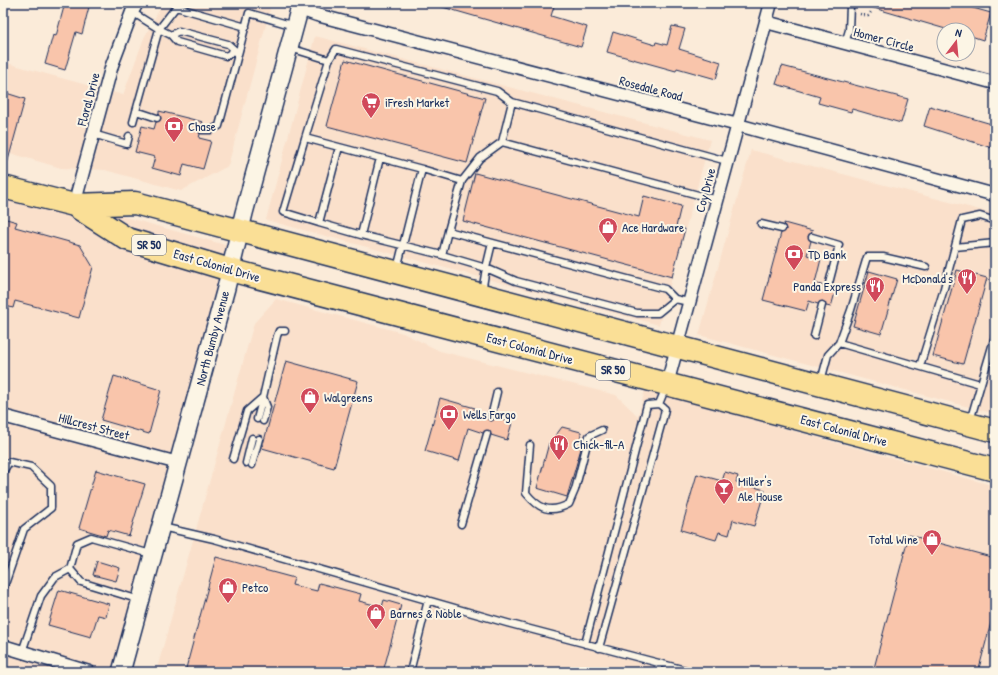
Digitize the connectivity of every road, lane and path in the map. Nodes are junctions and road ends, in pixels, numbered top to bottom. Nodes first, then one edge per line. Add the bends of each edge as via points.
1 (771, 3) edge
2 (300, 6) edge
3 (850, 6) dead end
4 (134, 7) edge
5 (766, 22) junction
6 (295, 26) junction
7 (246, 27) junction
8 (158, 29) junction
9 (171, 35) junction
10 (845, 43) junction
11 (289, 48) junction
12 (236, 52) junction
13 (329, 60) junction
14 (995, 83) edge
15 (512, 102) junction
16 (136, 111) junction
17 (158, 118) dead end
18 (133, 122) dead end
19 (738, 125) junction
20 (202, 130) dead end
21 (93, 134) junction
22 (129, 136) dead end
23 (305, 138) junction
24 (502, 142) junction
25 (339, 147) junction
26 (380, 158) junction
27 (728, 161) junction
28 (422, 169) junction
29 (462, 180) junction
30 (3, 187) edge
31 (995, 195) edge
32 (717, 200) junction
33 (74, 205) junction
34 (995, 221) edge
35 (319, 222) junction
36 (761, 224) dead end
37 (240, 229) junction
38 (782, 229) dead end
39 (448, 231) junction
40 (361, 234) junction
41 (812, 237) dead end
42 (492, 243) junction
43 (995, 243) edge
44 (403, 245) junction
45 (955, 247) junction
46 (442, 256) junction
47 (926, 267) dead end
48 (486, 268) junction
49 (230, 270) junction
50 (397, 272) junction
51 (828, 287) dead end
52 (482, 294) junction
53 (675, 299) junction
54 (689, 302) junction
55 (822, 305) dead end
56 (285, 331) dead end
57 (814, 336) dead end
58 (995, 336) edge
59 (839, 343) junction
60 (677, 346) junction
61 (920, 366) junction
62 (667, 384) junction
63 (820, 384) junction
64 (980, 384) junction
65 (497, 392) dead end
66 (263, 397) junction
67 (659, 404) junction
68 (3, 416) edge
69 (491, 417) dead end
70 (260, 420) dead end
71 (969, 424) junction
72 (602, 430) dead end
73 (995, 431) edge
74 (486, 434) dead end
75 (256, 438) dead end
76 (530, 445) dead end
77 (234, 460) dead end
78 (178, 463) junction
79 (249, 464) dead end
80 (995, 470) edge
81 (3, 472) edge
82 (461, 524) dead end
83 (161, 526) junction
84 (153, 555) junction
85 (70, 569) junction
86 (3, 590) edge
87 (141, 600) junction
88 (428, 600) junction
89 (585, 644) junction
90 (3, 646) edge
91 (599, 648) junction
92 (22, 652) junction
93 (659, 663) junction
94 (89, 672) edge
95 (121, 672) edge
96 (410, 672) edge
97 (657, 672) edge
98 (693, 672) edge

1 - 5 street, Coy Drive
2 - 6 street, North Bumby Avenue
2 - 19 street, Rosedale Road
3 - 10 lane
4 - 8 lane
4 - 21 street, Floral Drive via 112,65
5 - 10 street, Homer Circle
5 - 19 street, Coy Drive
6 - 7 lane via 250,13
6 - 11 street, North Bumby Avenue
7 - 8 lane via 176,7
7 - 12 lane
8 - 9 lane
8 - 16 lane
9 - 12 lane via 177,42 226,56
9 - 12 lane via 179,31 228,44
10 - 14 street, Homer Circle
11 - 13 lane
11 - 37 street, North Bumby Avenue
12 - 20 lane via 219,126 211,130
13 - 15 lane via 336,49 497,91
13 - 23 lane
15 - 24 lane
15 - 27 lane
16 - 17 lane
16 - 18 lane
19 - 27 street, Coy Drive
19 - 31 street, Rosedale Road
21 - 22 lane via 127,144
21 - 33 street, Floral Drive
23 - 25 lane
23 - 35 lane via 283,212
24 - 29 lane via 480,158
24 - 32 lane
25 - 26 lane
25 - 35 lane
26 - 28 lane
26 - 40 lane
27 - 32 street, Coy Drive
28 - 29 lane
28 - 44 lane
29 - 39 lane
30 - 33 highway, East Colonial Drive / SR 50
32 - 54 street, Coy Drive
33 - 37 highway, East Colonial Drive / SR 50 via 135,202
33 - 49 highway, East Colonial Drive / SR 50 via 127,239
34 - 45 lane via 980,216 962,220
35 - 40 lane
36 - 38 lane
37 - 49 street, North Bumby Avenue
37 - 50 highway, East Colonial Drive / SR 50
39 - 42 lane
39 - 46 lane
40 - 44 lane
41 - 51 lane via 839,244
42 - 48 lane
42 - 53 lane via 664,289
43 - 45 lane
44 - 46 lane
44 - 50 lane
45 - 61 lane
46 - 48 lane
47 - 59 lane via 883,256 867,256 852,310
48 - 52 lane
48 - 53 lane via 516,281 637,313 658,313
49 - 62 highway, East Colonial Drive / SR 50
49 - 78 street, North Bumby Avenue
50 - 52 highway, East Colonial Drive / SR 50
52 - 60 highway, East Colonial Drive / SR 50
53 - 54 lane
54 - 60 street, Coy Drive
55 - 57 lane
56 - 66 lane via 279,332 277,336
58 - 64 lane
59 - 61 lane
59 - 63 lane via 828,355
60 - 62 street, Coy Drive
60 - 63 highway, East Colonial Drive / SR 50
61 - 64 lane
62 - 67 lane
62 - 80 highway, East Colonial Drive / SR 50
63 - 71 highway, East Colonial Drive / SR 50
64 - 71 lane
65 - 69 lane
66 - 70 lane
66 - 77 lane via 247,411
67 - 89 lane via 647,405
67 - 91 lane via 665,409 663,418
68 - 78 street, Hillcrest Street
71 - 73 highway, East Colonial Drive / SR 50
72 - 76 lane via 589,436 575,490 569,504 558,510 547,509 533,502 526,493
74 - 82 lane
75 - 79 lane
78 - 83 street, North Bumby Avenue
81 - 86 lane via 9,462 31,467 51,486 51,508 24,529
83 - 84 street, North Bumby Avenue
83 - 88 lane
84 - 85 lane via 91,537 77,544
84 - 87 street, North Bumby Avenue
85 - 87 lane via 81,582
85 - 92 lane via 55,577 41,596
87 - 95 street, North Bumby Avenue
88 - 89 lane
88 - 96 lane
89 - 91 lane
90 - 92 street
91 - 93 lane
92 - 94 street
93 - 97 lane
93 - 98 lane

